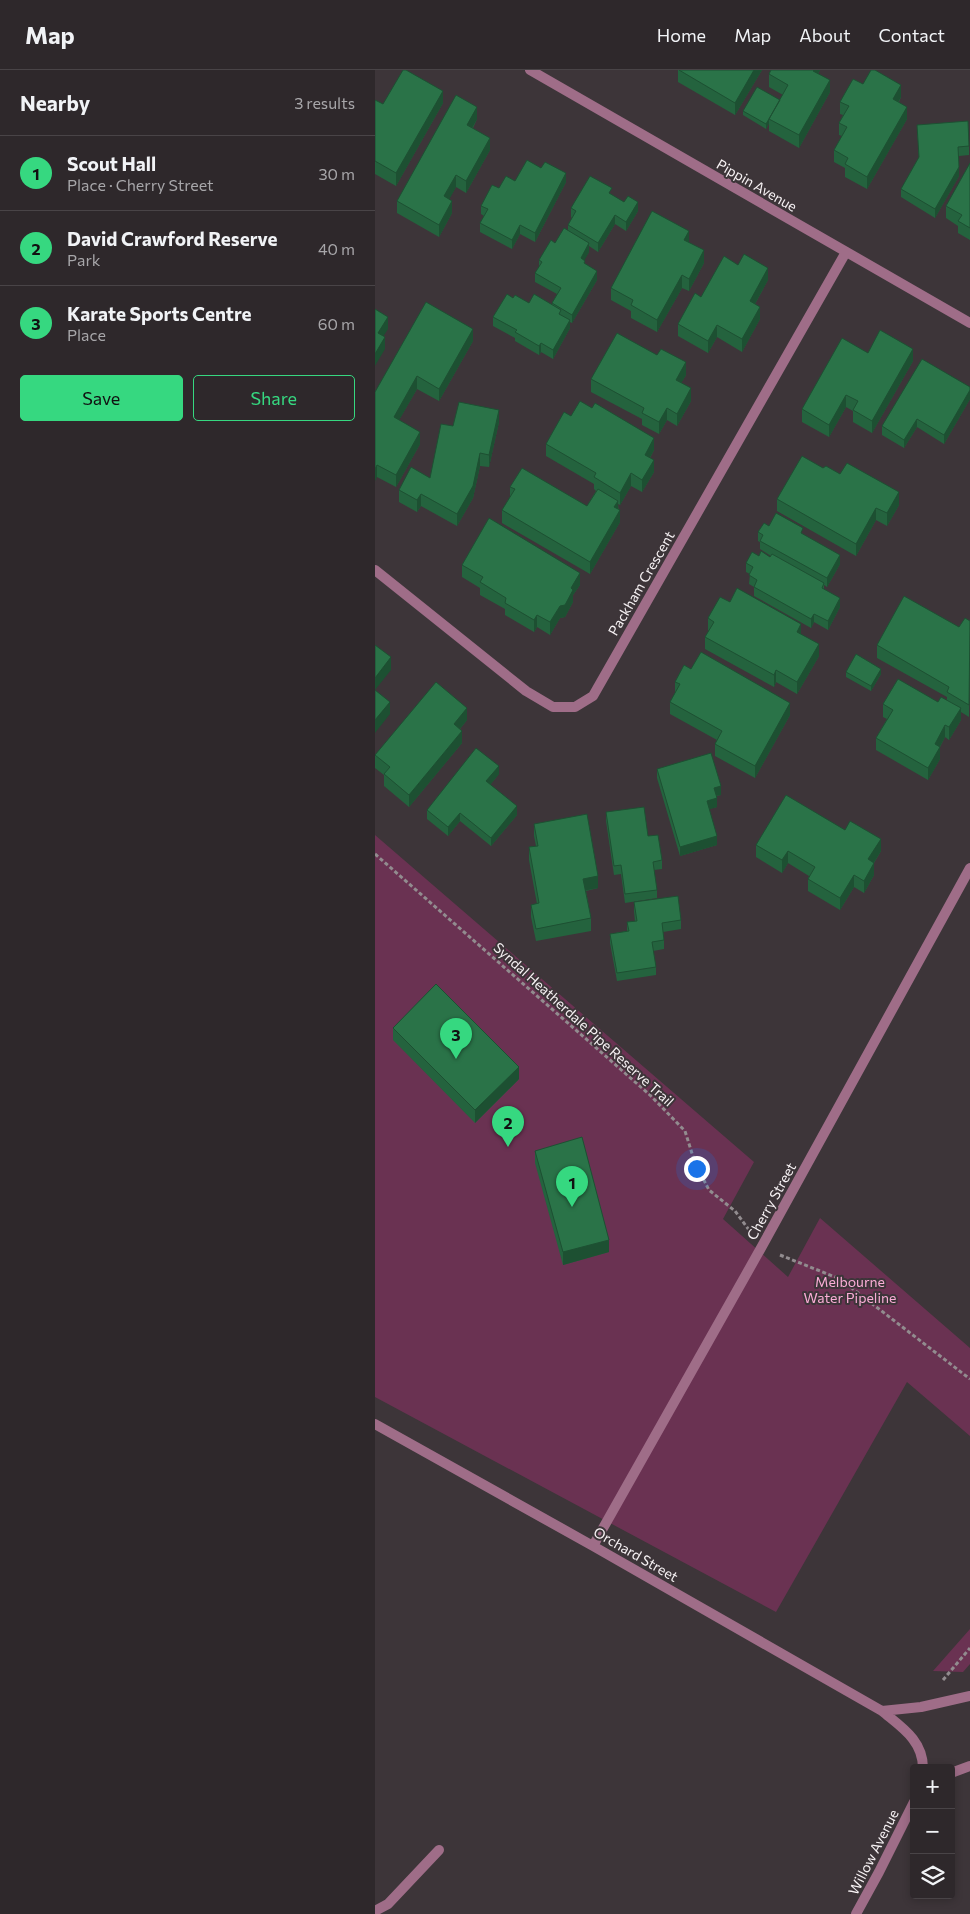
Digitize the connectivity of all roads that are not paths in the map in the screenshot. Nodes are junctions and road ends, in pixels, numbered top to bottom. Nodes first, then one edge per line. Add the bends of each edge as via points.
1 (530, 70) edge
2 (847, 252) junction
3 (970, 323) edge
4 (375, 570) edge
5 (970, 868) edge
6 (375, 1424) edge
7 (593, 1546) junction
8 (970, 1696) edge
9 (882, 1711) junction
10 (923, 1764) edge
11 (970, 1766) edge
12 (955, 1772) edge
13 (910, 1809) edge
14 (439, 1850) dead end
15 (375, 1911) edge
16 (856, 1914) edge

1 - 2 street, Pippin Avenue
2 - 3 street, Pippin Avenue
2 - 4 street, Packham Crescent via 593,696 575,707 553,707 526,690
5 - 7 street, Cherry Street
6 - 7 street, Orchard Street
7 - 9 street, Orchard Street
8 - 9 street via 921,1707
9 - 10 street, Orchard Street via 910,1734
11 - 12 street
13 - 16 street, Willow Avenue
14 - 15 street via 387,1904

